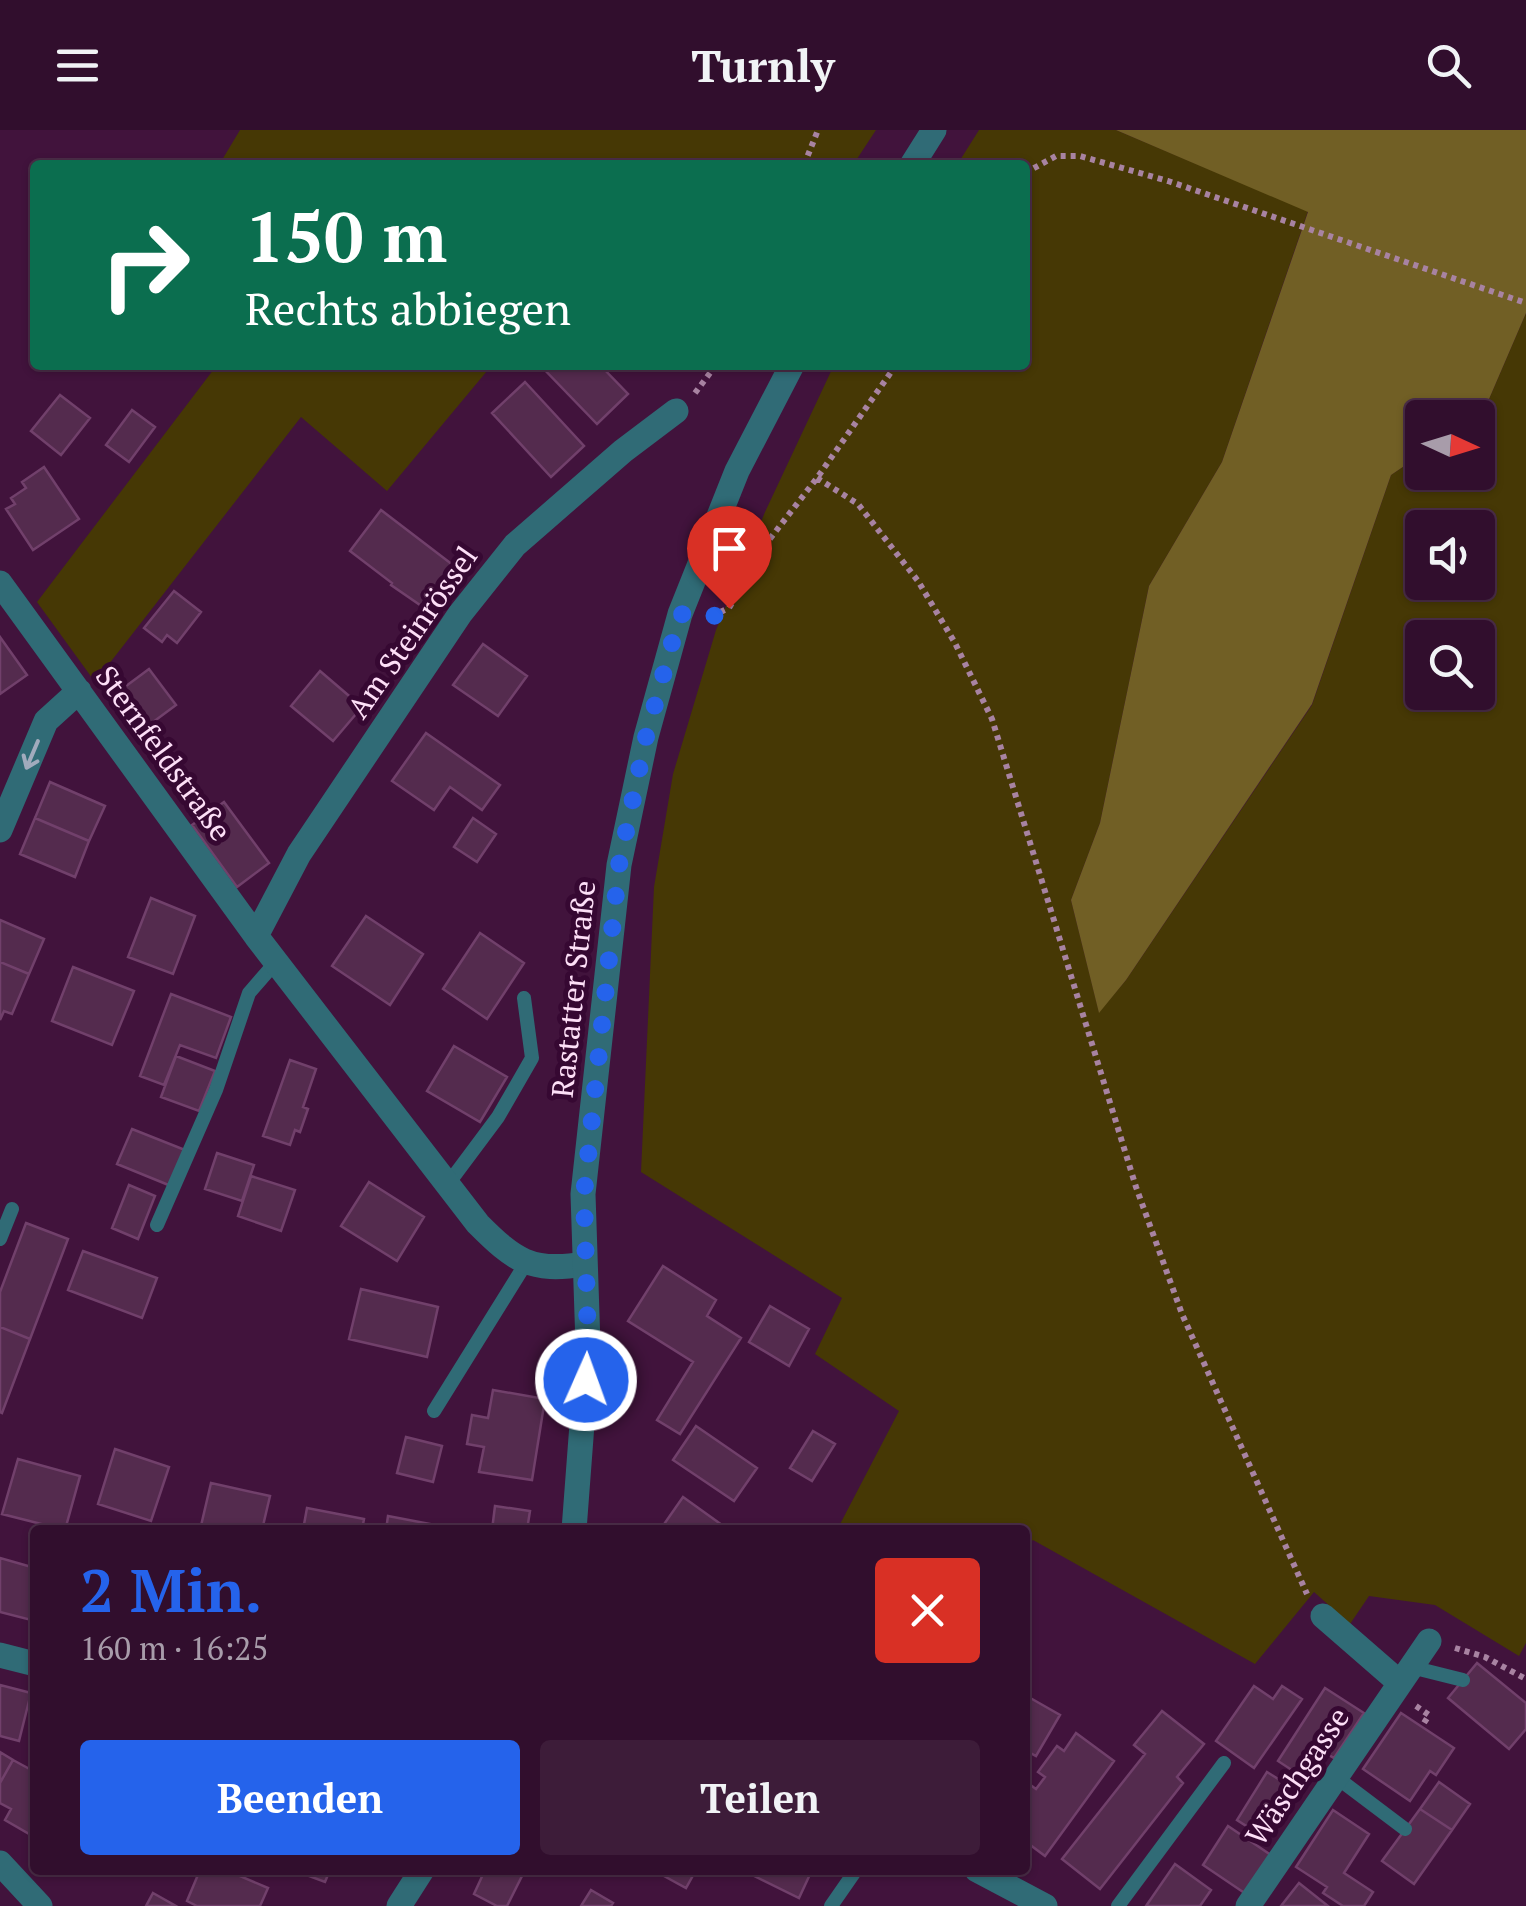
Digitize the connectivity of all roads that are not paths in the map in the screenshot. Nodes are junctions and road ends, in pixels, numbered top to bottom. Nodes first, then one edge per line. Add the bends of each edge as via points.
1 (934, 130) edge
2 (915, 160) edge
3 (789, 370) edge
4 (676, 411) dead end
5 (0, 583) edge
6 (79, 692) junction
7 (0, 830) edge
8 (256, 936) junction
9 (276, 962) junction
10 (524, 998) dead end
11 (448, 1184) junction
12 (12, 1209) dead end
13 (157, 1225) dead end
14 (0, 1239) edge
15 (526, 1264) junction
16 (584, 1264) junction
17 (434, 1411) dead end
18 (574, 1525) edge
19 (1323, 1616) road end
20 (1430, 1641) road end
21 (0, 1655) edge
22 (30, 1663) edge
23 (1406, 1675) junction
24 (1463, 1680) dead end
25 (1224, 1764) dead end
26 (1326, 1776) junction
27 (1405, 1829) dead end
28 (0, 1863) edge
29 (419, 1875) edge
30 (853, 1875) edge
31 (986, 1875) edge
32 (40, 1906) edge
33 (399, 1906) edge
34 (831, 1906) edge
35 (1044, 1906) edge
36 (1118, 1906) edge
37 (1248, 1906) edge

1 - 2 street
3 - 16 street, Rastatter Straße via 737,471 680,614 646,737 619,865 584,1194
4 - 8 street, Am Steinrössel via 514,545 299,854
5 - 6 street, Sternfeldstraße
6 -> 7 street via 46,721
6 - 8 street, Sternfeldstraße
8 - 9 street, Sternfeldstraße
9 - 11 street, Sternfeldstraße
9 - 13 lane via 249,993 216,1090
10 - 11 lane via 532,1058
11 - 15 street, Sternfeldstraße via 488,1234
12 - 14 lane
15 - 16 street
15 - 17 lane
16 - 18 street, Rastatter Straße via 588,1345
19 - 23 street
20 - 23 street, Wäschgasse
21 - 22 street
23 - 24 lane
23 - 26 street, Wäschgasse
25 - 36 lane
26 - 27 lane
26 - 37 street, Wäschgasse
28 - 32 street
29 - 33 street
30 - 34 lane
31 - 35 street

